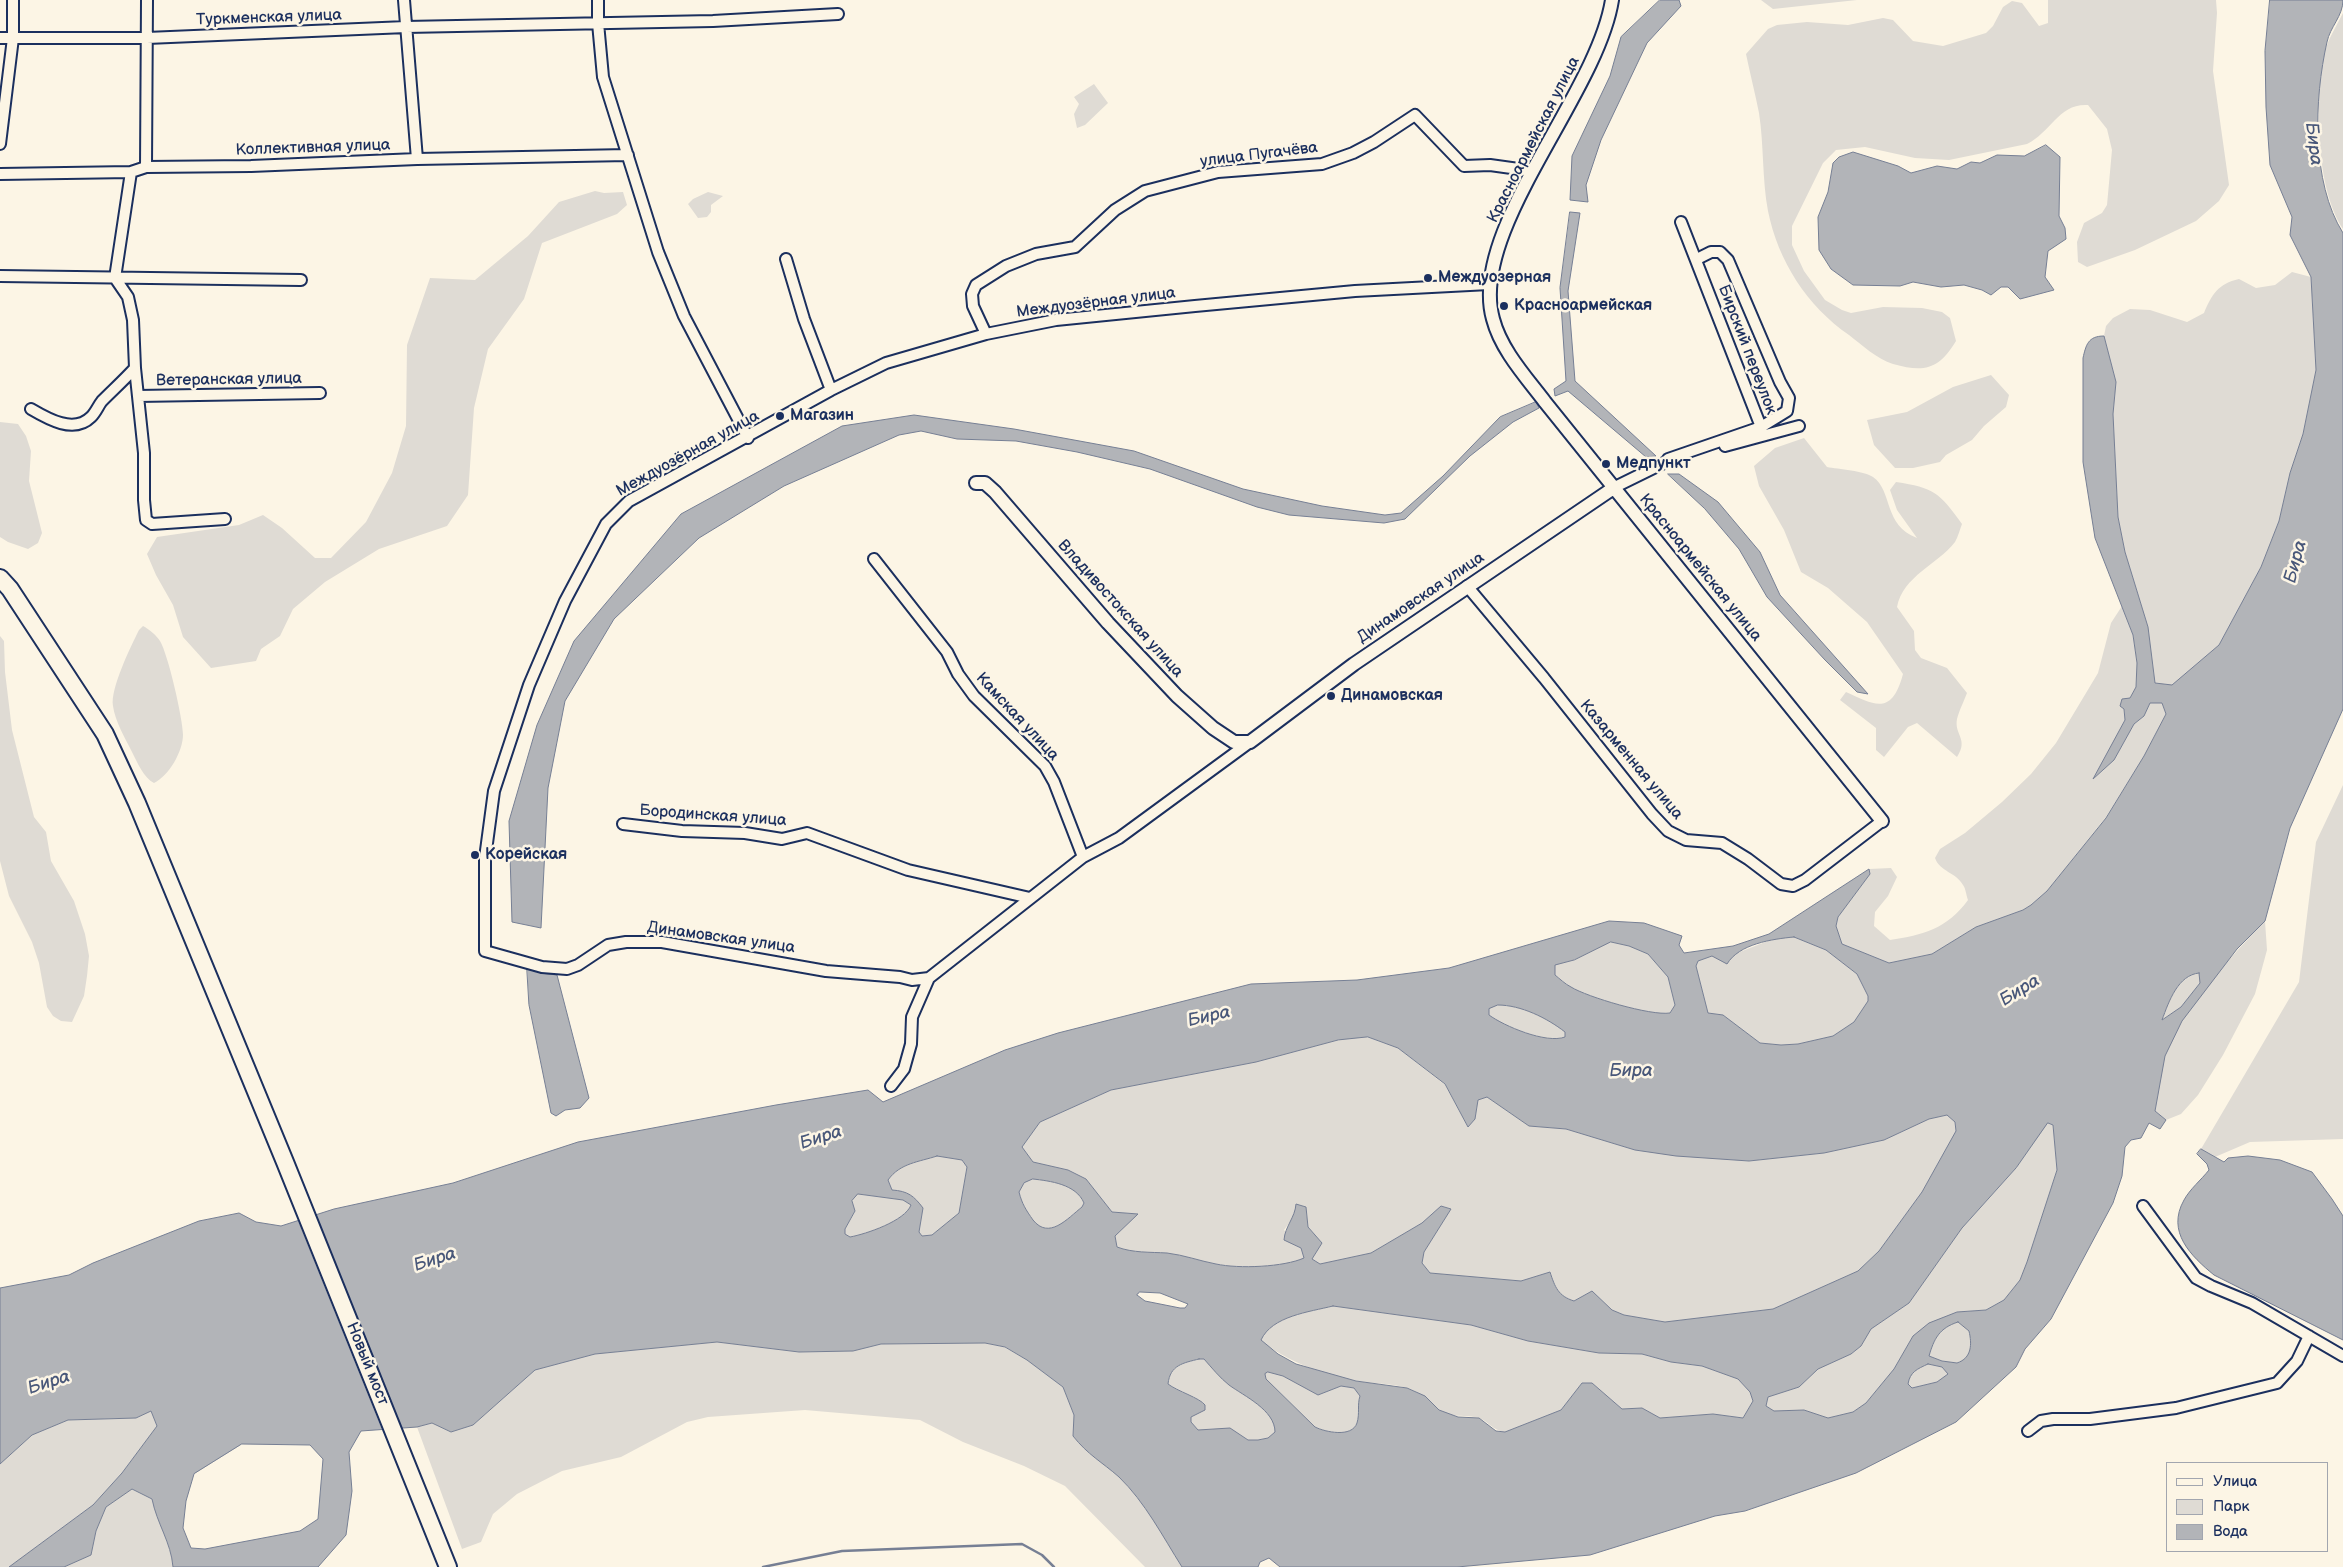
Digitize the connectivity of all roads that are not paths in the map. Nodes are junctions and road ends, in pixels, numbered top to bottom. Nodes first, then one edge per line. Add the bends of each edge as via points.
1 (13, 0) edge
2 (147, 0) edge
3 (404, 0) edge
4 (598, 0) edge
5 (1612, 0) edge
6 (838, 14) dead end
7 (598, 23) junction
8 (406, 27) junction
9 (0, 38) edge
10 (12, 38) junction
11 (147, 38) junction
12 (0, 144) edge
13 (628, 155) junction
14 (417, 158) junction
15 (146, 167) junction
16 (1533, 170) junction
17 (131, 172) junction
18 (0, 174) edge
19 (1681, 222) dead end
20 (786, 259) dead end
21 (1697, 259) junction
22 (0, 276) edge
23 (115, 278) junction
24 (301, 280) dead end
25 (1489, 284) junction
26 (986, 334) junction
27 (135, 368) junction
28 (831, 390) junction
29 (320, 394) dead end
30 (138, 396) junction
31 (31, 409) dead end
32 (1761, 426) junction
33 (1798, 426) dead end
34 (748, 438) junction
35 (1668, 459) junction
36 (976, 483) dead end
37 (1615, 487) junction
38 (225, 519) dead end
39 (874, 560) dead end
40 (0, 578) edge
41 (1467, 586) junction
42 (1250, 742) junction
43 (1882, 821) joint
44 (623, 824) dead end
45 (1083, 857) junction
46 (1030, 898) junction
47 (485, 952) joint
48 (929, 978) junction
49 (891, 1086) dead end
50 (2143, 1206) dead end
51 (2309, 1336) junction
52 (2343, 1356) edge
53 (2028, 1431) dead end
54 (448, 1567) edge

1 - 10 street
2 - 11 street
3 - 8 street
4 - 7 street
5 - 16 street, Красноармейская улица via 1607,28 1596,54
6 - 7 street, Туркменская улица
7 - 8 street, Туркменская улица
7 - 13 street via 603,77
8 - 11 street, Туркменская улица
8 - 14 street
9 - 10 street, Туркменская улица
10 - 11 street, Туркменская улица
10 - 12 street
11 - 15 street
13 - 14 street, Коллективная улица
13 - 34 street via 658,252 684,316
14 - 15 street, Коллективная улица
15 - 17 street, Коллективная улица
16 - 25 street, Красноармейская улица via 1497,251
16 - 26 street, улица Пугачёва via 1490,165 1464,166 1415,115 1374,142 1322,164 1218,172 1145,191 1115,210 1075,246 1036,254 985,277 976,285 972,294 973,306
17 - 18 street, Коллективная улица
17 - 23 street
19 - 21 street, Бирский переулок
20 - 28 street
21 - 32 street, Бирский переулок
21 - 32 street via 1711,252 1720,252 1728,260 1789,398 1786,411
22 - 23 street
23 - 24 street
23 - 27 street via 128,297 134,320
25 - 26 street, Междуозёрная улица via 1195,306 1056,320
25 - 37 street, Красноармейская улица via 1493,318 1514,361
26 - 28 street, Междуозёрная улица via 894,360
27 - 30 street
27 - 31 street via 81,424 60,423
28 - 34 street, Междуозёрная улица
29 - 30 street, Ветеранская улица
30 - 38 street via 146,520 152,524
32 - 35 street, Бирский переулок
33 - 35 street
34 - 47 street, Междуозёрная улица via 655,486 618,511 606,524 565,601 529,685 494,791 484,858
35 - 37 street
36 - 42 street, Владивостокская улица via 986,483 995,492 1177,696 1234,742
37 - 41 street, Динамовская улица
37 - 43 street, Красноармейская улица
39 - 45 street, Камская улица via 947,652 974,696 1045,766
40 - 54 main road, Новый мост via 105,734 140,811
41 - 42 street, Динамовская улица via 1354,664
41 - 43 street, Казарменная улица via 1668,831 1686,840 1722,844 1781,884 1793,886
42 - 45 street via 1119,838
44 - 46 street, Бородинская улица via 682,831 746,833 782,839 807,833 908,870
45 - 46 street
46 - 48 street
47 - 48 street, Динамовская улица via 542,967 567,969 608,945 662,942 826,971 912,980
48 - 49 street via 912,1017 912,1044 904,1069
50 - 51 street via 2196,1278 2252,1303
51 - 52 street
51 - 53 street via 2297,1361 2277,1383 2176,1408 2090,1419 2041,1421

